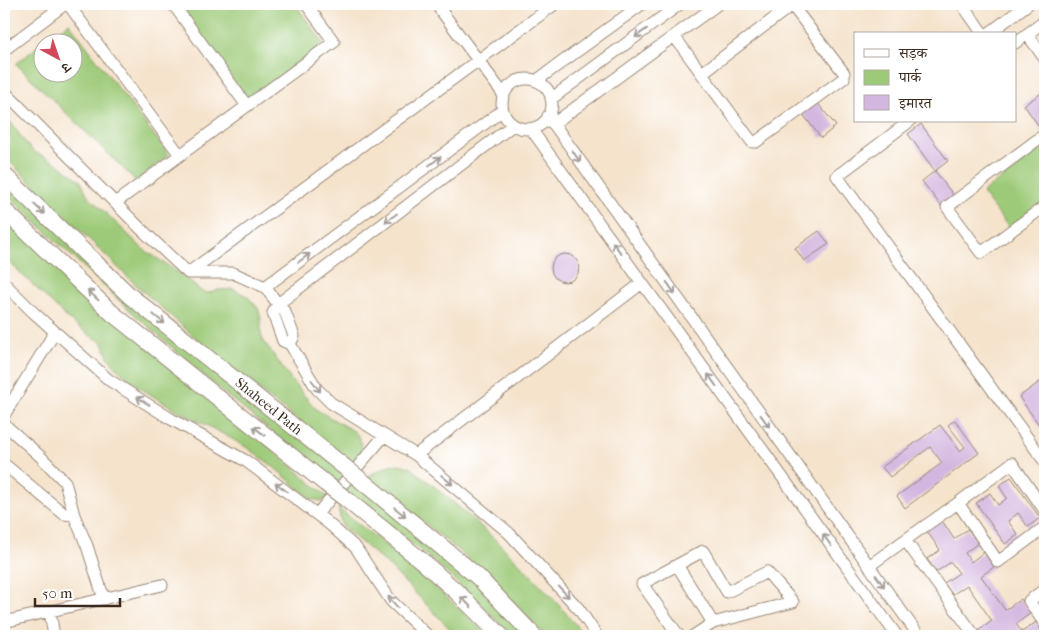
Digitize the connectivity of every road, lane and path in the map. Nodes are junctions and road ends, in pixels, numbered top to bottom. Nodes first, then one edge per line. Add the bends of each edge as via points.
1 (67, 4) edge
2 (173, 4) edge
3 (306, 4) edge
4 (436, 4) edge
5 (555, 4) edge
6 (642, 4) edge
7 (680, 4) edge
8 (718, 4) edge
9 (792, 4) edge
10 (962, 4) edge
11 (1028, 4) edge
12 (1045, 21) edge
13 (982, 32) edge
14 (991, 32) edge
15 (1027, 34) junction
16 (674, 36) junction
17 (1016, 42) edge
18 (4, 50) edge
19 (1045, 59) edge
20 (478, 61) junction
21 (702, 73) junction
22 (536, 81) junction
23 (4, 91) edge
24 (504, 95) junction
25 (551, 99) junction
26 (247, 106) junction
27 (503, 110) junction
28 (551, 120) junction
29 (909, 122) edge
30 (514, 125) junction
31 (531, 129) junction
32 (1045, 134) edge
33 (180, 155) junction
34 (4, 175) edge
35 (115, 203) junction
36 (1045, 206) edge
37 (4, 210) edge
38 (188, 273) junction
39 (4, 283) edge
40 (642, 283) junction
41 (265, 287) junction
42 (278, 304) junction
43 (55, 332) junction
44 (4, 415) edge
45 (4, 424) edge
46 (384, 436) junction
47 (416, 455) junction
48 (1045, 462) edge
49 (4, 464) edge
50 (958, 503) junction
51 (1045, 511) edge
52 (317, 514) junction
53 (74, 515) junction
54 (1045, 527) edge
55 (906, 540) junction
56 (677, 565) junction
57 (868, 566) junction
58 (162, 585) dead end
59 (1045, 588) edge
60 (104, 599) junction
61 (50, 612) junction
62 (4, 622) edge
63 (713, 623) junction
64 (1045, 624) edge
65 (54, 636) edge
66 (428, 636) edge
67 (501, 636) edge
68 (534, 636) edge
69 (597, 636) edge
70 (679, 636) edge
71 (693, 636) edge
72 (897, 636) edge
73 (919, 636) edge
74 (976, 636) edge

1 - 18 street
1 - 33 street
2 - 26 street
3 - 26 street via 334,42
4 - 20 street
5 - 20 street
6 - 22 street
7 -> 25 street
8 - 16 street
9 - 21 street
9 - 21 street via 844,73 844,78 759,141 752,142
10 - 13 street
11 - 14 street
12 - 15 street
15 - 17 street
15 - 19 street
16 - 21 street
16 - 28 street
20 - 24 street
20 - 38 street
22 - 24 street via 517,82
22 - 25 street via 544,86
23 - 35 street
24 - 27 street
25 - 28 street
26 - 33 street
27 - 30 street
41 -> 27 street
28 - 31 street
28 -> 57 street
29 - 48 street via 836,176
30 - 31 street
30 -> 42 street
40 -> 31 street
32 - 36 street via 947,208 981,253
33 - 35 street
34 -> 68 highway, Shaheed Path, bridge via 130,296 478,576
35 - 38 street
67 -> 37 highway, Shaheed Path, bridge via 422,561 112,314
38 - 41 street via 233,273
39 - 43 street
40 - 47 street
72 -> 40 street
41 - 42 street
42 -> 46 street via 285,312 294,336 290,344 317,389 332,403
43 - 44 street
52 -> 43 street via 246,462 108,380
45 - 53 street via 65,482
46 - 47 street
46 - 52 street
47 -> 69 street via 509,533 579,609
49 - 53 street via 64,514
50 - 51 street via 1012,463
50 - 54 street via 998,562
50 - 55 street
66 -> 52 street via 391,601 356,548
53 - 60 street
55 - 57 street
55 - 74 street
56 - 63 street
56 - 63 street via 703,551 727,592 766,572 792,602
56 - 70 street via 642,584
57 -> 73 street
58 - 60 street
59 - 64 street via 1029,601
60 - 61 street
61 - 62 street
61 - 65 street
63 - 71 street

